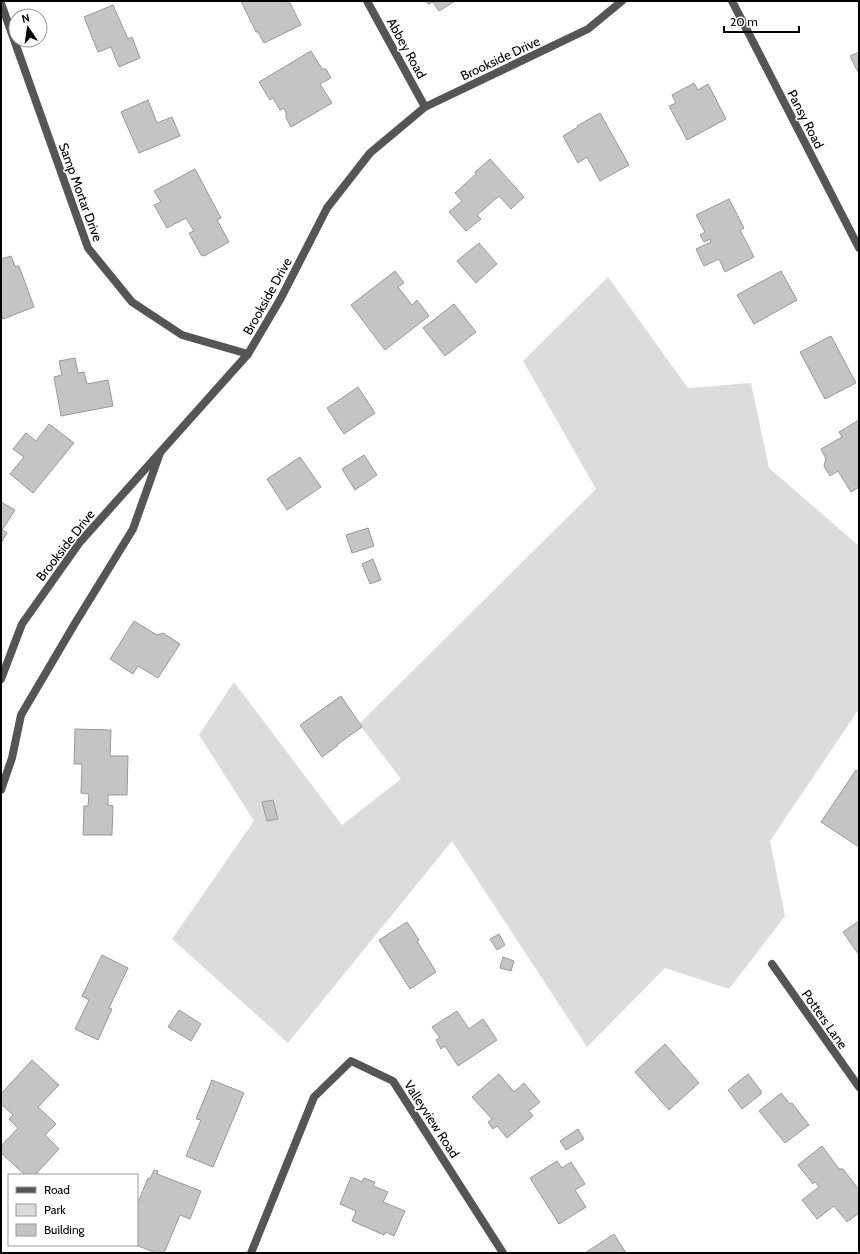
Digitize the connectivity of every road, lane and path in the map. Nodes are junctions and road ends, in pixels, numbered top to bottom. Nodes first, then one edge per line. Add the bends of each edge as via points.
1 (367, 1) edge
2 (622, 1) edge
3 (732, 1) edge
4 (1, 3) edge
5 (425, 107) junction
6 (859, 248) edge
7 (248, 354) junction
8 (160, 452) junction
9 (1, 679) edge
10 (1, 790) edge
11 (772, 964) dead end
12 (859, 1087) edge
13 (251, 1253) edge
14 (503, 1253) edge

1 - 5 street, Abbey Road
2 - 5 street, Brookside Drive via 588,29
3 - 6 street, Pansy Road
4 - 7 street, Samp Mortar Drive via 88,248 132,302 182,335
5 - 7 street, Brookside Drive via 370,153 327,208 281,298
7 - 8 street, Brookside Drive
8 - 9 street, Brookside Drive via 80,542 22,624
8 - 10 street via 133,530 21,715 12,758
11 - 12 street, Potters Lane
13 - 14 street, Valleyview Road via 314,1097 351,1061 393,1081

